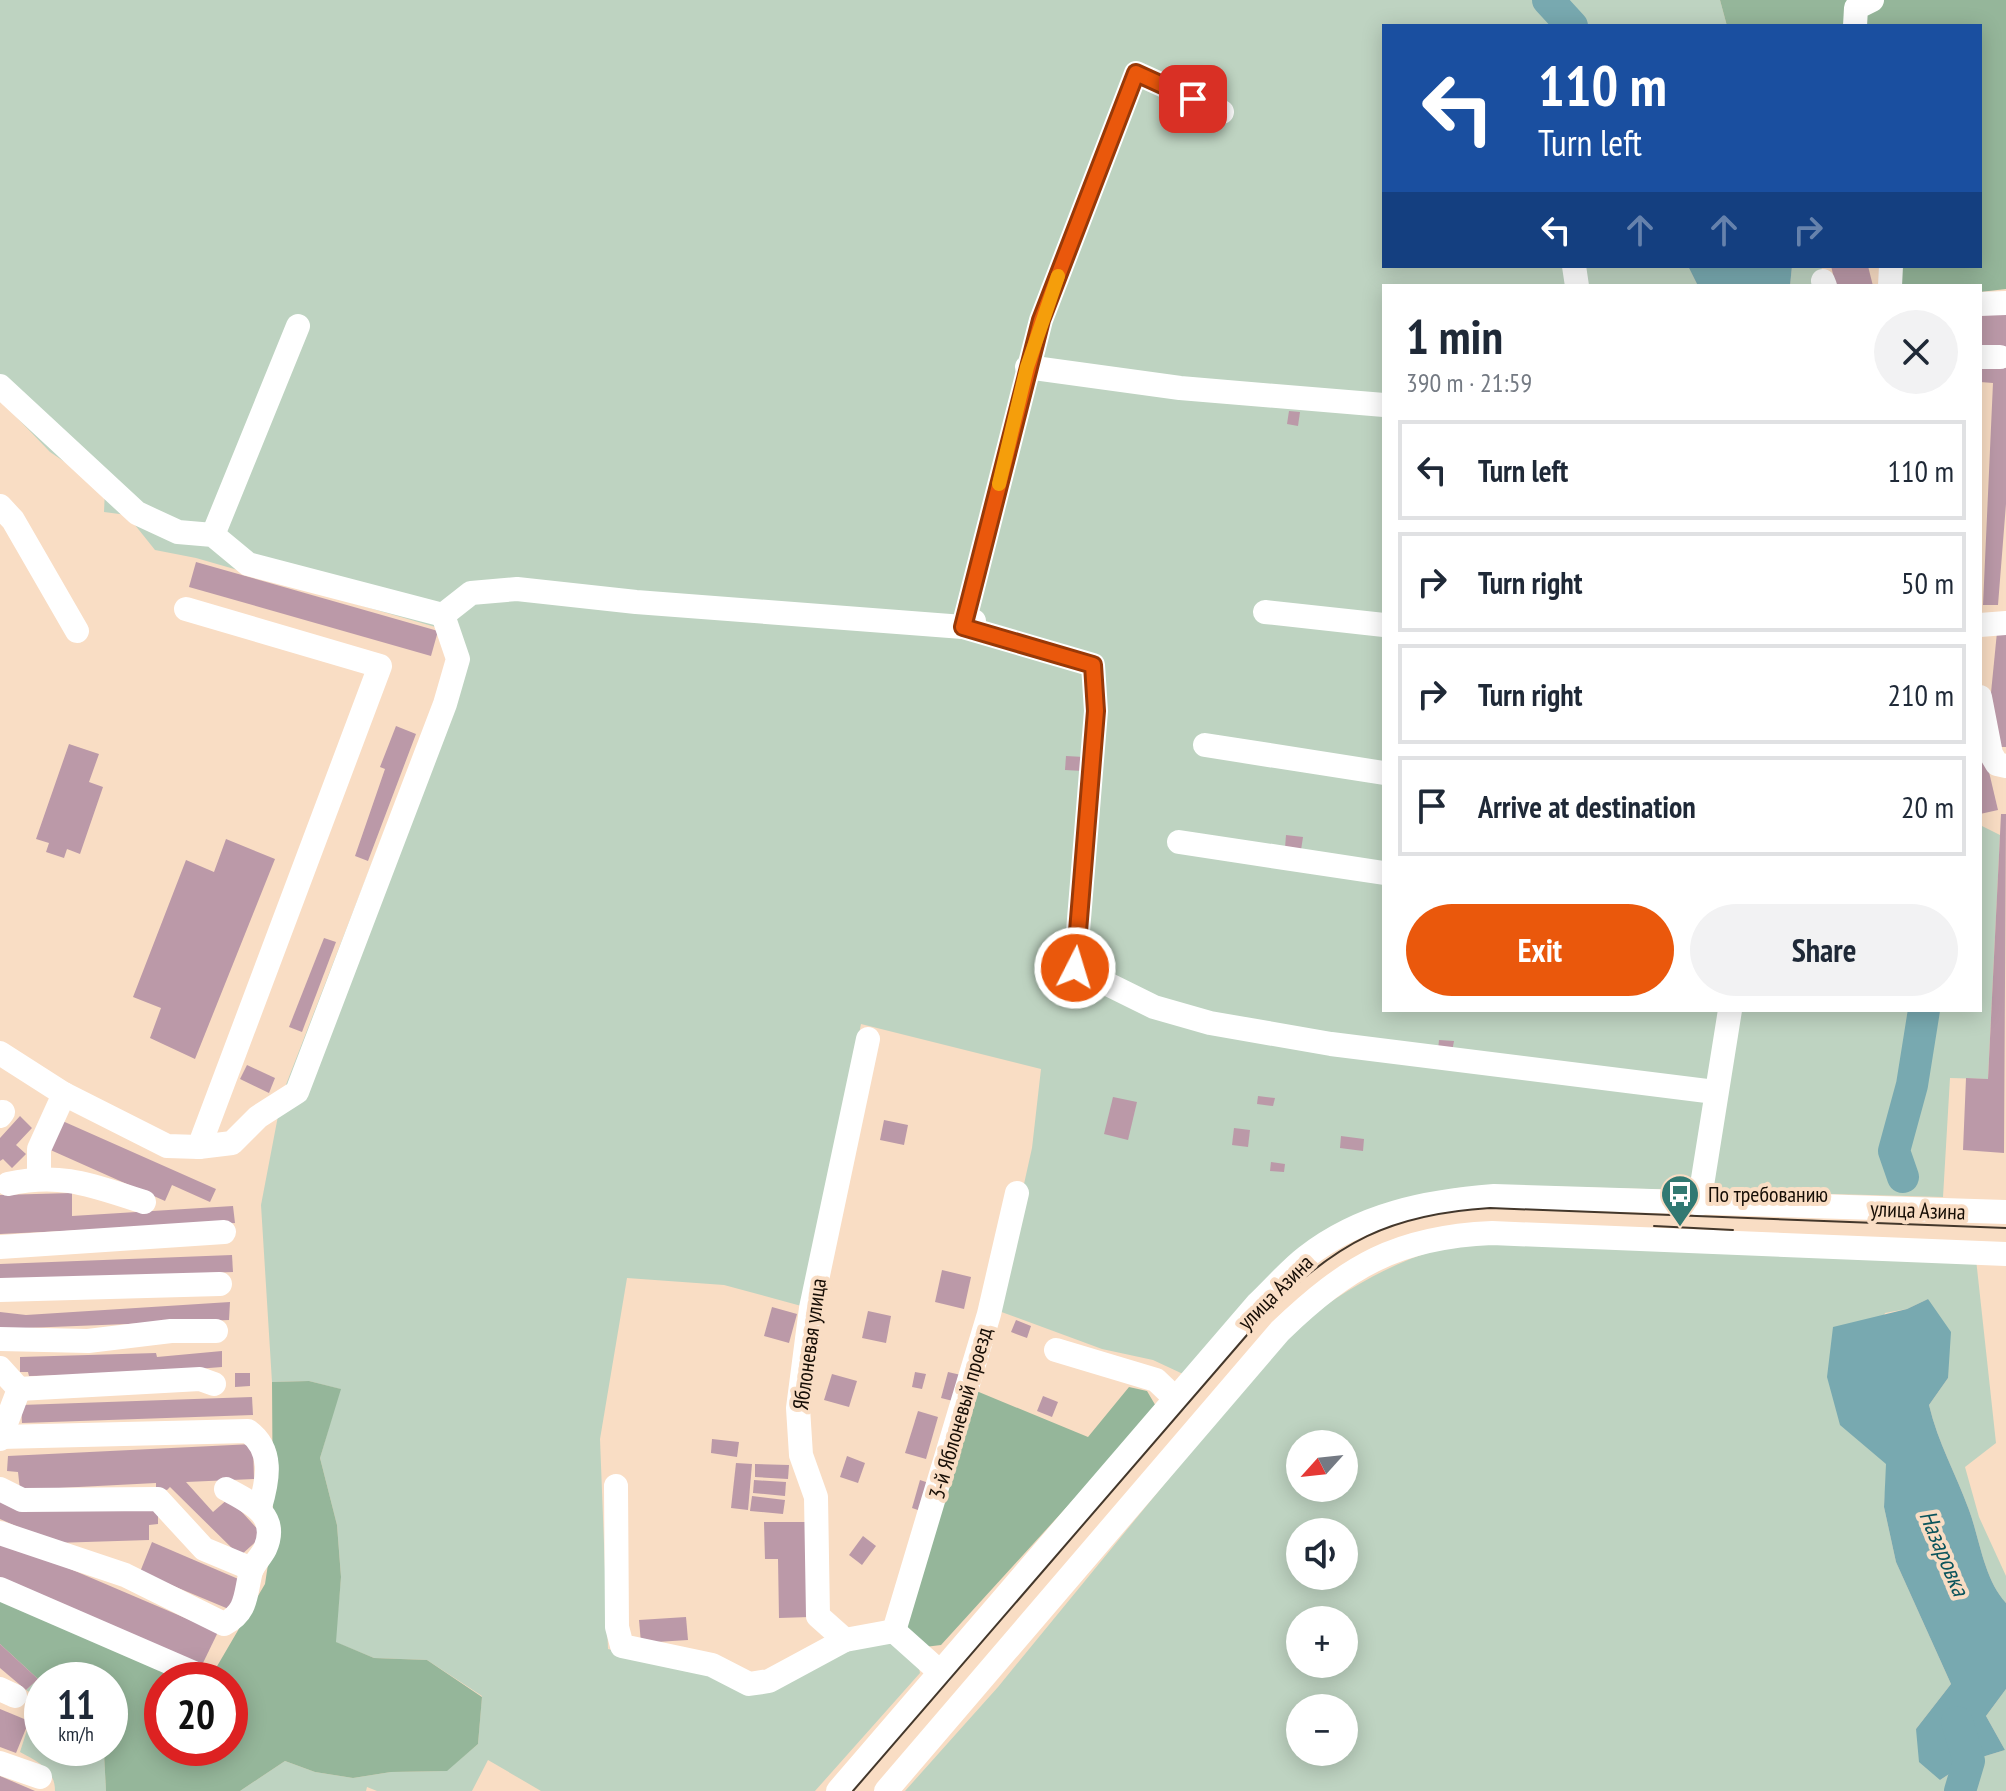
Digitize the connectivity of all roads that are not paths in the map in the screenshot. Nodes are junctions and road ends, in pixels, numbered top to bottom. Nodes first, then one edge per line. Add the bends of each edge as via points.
1 (1872, 0) edge
2 (1855, 24) edge
3 (1222, 112) dead end
4 (2006, 303) edge
5 (1982, 304) edge
6 (298, 326) dead end
7 (1027, 367) junction
8 (0, 386) edge
9 (1382, 405) edge
10 (0, 506) edge
11 (213, 535) junction
12 (186, 609) dead end
13 (1265, 612) dead end
14 (443, 615) junction
15 (2006, 623) edge
16 (969, 624) junction
17 (1382, 625) edge
18 (1982, 625) edge
19 (77, 631) dead end
20 (1982, 707) edge
21 (1205, 745) dead end
22 (2006, 766) edge
23 (1382, 773) edge
24 (1179, 842) dead end
25 (1382, 873) edge
26 (1730, 1012) edge
27 (868, 1039) dead end
28 (0, 1053) edge
29 (1715, 1092) junction
30 (64, 1094) junction
31 (199, 1147) junction
32 (39, 1177) junction
33 (8, 1184) dead end
34 (1017, 1193) dead end
35 (144, 1202) dead end
36 (1699, 1204) junction
37 (2006, 1212) edge
38 (224, 1232) dead end
39 (0, 1247) edge
40 (2006, 1254) edge
41 (220, 1284) dead end
42 (0, 1290) edge
43 (216, 1331) dead end
44 (0, 1339) edge
45 (1056, 1350) dead end
46 (0, 1368) edge
47 (214, 1384) dead end
48 (19, 1389) junction
49 (1177, 1400) junction
50 (0, 1438) edge
51 (616, 1486) dead end
52 (0, 1489) edge
53 (226, 1489) dead end
54 (260, 1507) junction
55 (0, 1533) edge
56 (252, 1569) junction
57 (0, 1589) edge
58 (894, 1631) junction
59 (845, 1640) junction
60 (168, 1662) edge
61 (941, 1673) junction
62 (0, 1763) edge
63 (40, 1777) dead end
64 (838, 1791) edge
65 (886, 1791) edge

1 - 2 street via 1856,8
3 - 7 street via 1136,73
4 - 5 street
6 - 11 street
7 - 9 street via 1180,388
7 - 16 street
8 - 11 street via 137,513 178,532
10 - 19 street
11 - 14 street via 248,564
12 - 31 street via 380,666
13 - 17 street
14 - 16 street via 471,593 517,589
14 - 31 street via 458,659 445,704 297,1092 258,1117 232,1143
15 - 18 street
16 - 29 street via 1093,665 1096,711 1075,968 1154,1007 1210,1023 1331,1044
20 - 22 street via 1991,754 1997,764
21 - 23 street
24 - 25 street
26 - 29 street
27 - 59 street, Яблоневая улица via 811,1308 798,1408 801,1455 816,1497 818,1616
28 - 30 street
29 - 36 street
30 - 31 street via 167,1146
30 - 32 street via 39,1149
32 - 33 street
32 - 35 street via 83,1182
34 - 58 street, 3-й Яблоневый проезд via 989,1314
36 - 37 street, улица Азина
36 - 49 street, улица Азина via 1494,1196 1397,1211 1307,1256 1257,1304
38 - 39 street
40 - 65 street, улица Азина via 1492,1233 1445,1235 1408,1244 1328,1286 1280,1331
41 - 42 street
43 - 44 street via 88,1341
45 - 49 street via 1156,1380
46 - 48 street
47 - 48 street via 200,1379
48 - 50 street
49 - 61 street, улица Азина
50 - 54 street via 248,1431 261,1440 268,1465
51 - 59 street via 617,1627 622,1646 712,1665 749,1684 769,1681
52 - 56 street via 22,1500 158,1499 204,1549
53 - 54 street
54 - 56 street via 269,1528 266,1549
55 - 56 street via 125,1575 224,1624 236,1618 248,1597
57 - 60 street
58 - 59 street
58 - 61 street
61 - 64 street, улица Азина
62 - 63 street

